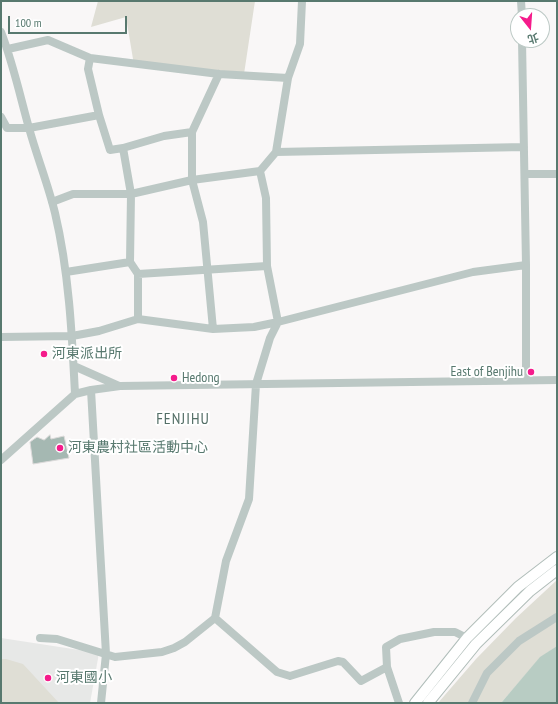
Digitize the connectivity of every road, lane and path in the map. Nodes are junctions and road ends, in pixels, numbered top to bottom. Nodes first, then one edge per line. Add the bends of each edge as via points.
1 (302, 1) edge
2 (1, 32) edge
3 (522, 48) edge
4 (8, 49) junction
5 (90, 58) junction
6 (219, 74) junction
7 (288, 78) junction
8 (99, 116) junction
9 (1, 117) edge
10 (29, 128) junction
11 (192, 132) junction
12 (524, 147) junction
13 (123, 148) junction
14 (276, 152) junction
15 (260, 171) junction
16 (524, 174) junction
17 (557, 174) edge
18 (192, 180) junction
19 (131, 194) junction
20 (52, 202) junction
21 (130, 262) junction
22 (526, 265) junction
23 (267, 266) junction
24 (208, 269) junction
25 (66, 272) junction
26 (138, 274) junction
27 (138, 319) junction
28 (278, 322) junction
29 (213, 329) junction
30 (72, 336) junction
31 (1, 337) edge
32 (74, 366) junction
33 (526, 380) junction
34 (557, 380) edge
35 (256, 384) junction
36 (120, 386) junction
37 (91, 390) junction
38 (75, 394) junction
39 (1, 460) edge
40 (557, 557) edge
41 (557, 570) edge
42 (557, 617) edge
43 (215, 618) junction
44 (40, 638) dead end
45 (467, 638) junction
46 (106, 654) junction
47 (387, 667) junction
48 (101, 703) edge
49 (399, 703) edge
50 (415, 703) edge
51 (428, 703) edge
52 (472, 703) edge

1 - 7 street via 300,44
2 - 4 street
3 - 12 street
4 - 5 street via 48,40
4 - 10 street
5 - 6 street
5 - 8 street via 88,69
6 - 7 street
6 - 11 street
7 - 14 street
8 - 10 street
8 - 13 street via 110,150
9 - 10 street via 6,128
10 - 20 street
11 - 13 street via 164,136
11 - 18 street
12 - 14 street
12 - 16 street
13 - 19 street
14 - 15 street
15 - 18 street
15 - 23 street via 266,198
16 - 17 street
16 - 22 street
18 - 19 street
18 - 24 street via 203,222
19 - 20 street via 73,194
19 - 21 street
20 - 25 street
21 - 25 street
21 - 26 street
22 - 28 street via 474,272
22 - 33 street
23 - 24 street
23 - 28 street
24 - 26 street
24 - 29 street
25 - 30 street
26 - 27 street
27 - 29 street
27 - 30 street
28 - 29 street via 254,327
28 - 35 street via 270,338
30 - 31 street
30 - 32 street
32 - 36 street
32 - 38 street
33 - 34 street
33 - 35 street
35 - 36 street
35 - 43 street via 249,499 226,561
36 - 37 street
37 - 38 street
37 - 46 street
38 - 39 street
40 - 45 main road via 518,587
41 - 51 main road via 530,591 476,644
42 - 52 street via 519,641 487,673
43 - 46 street via 185,642 167,651 115,657
43 - 47 street via 277,672 290,676 338,661 343,662 361,680
44 - 46 street via 57,639
45 - 47 street via 455,632 434,632 400,639 386,647
45 - 50 main road
46 - 48 street
47 - 49 street

